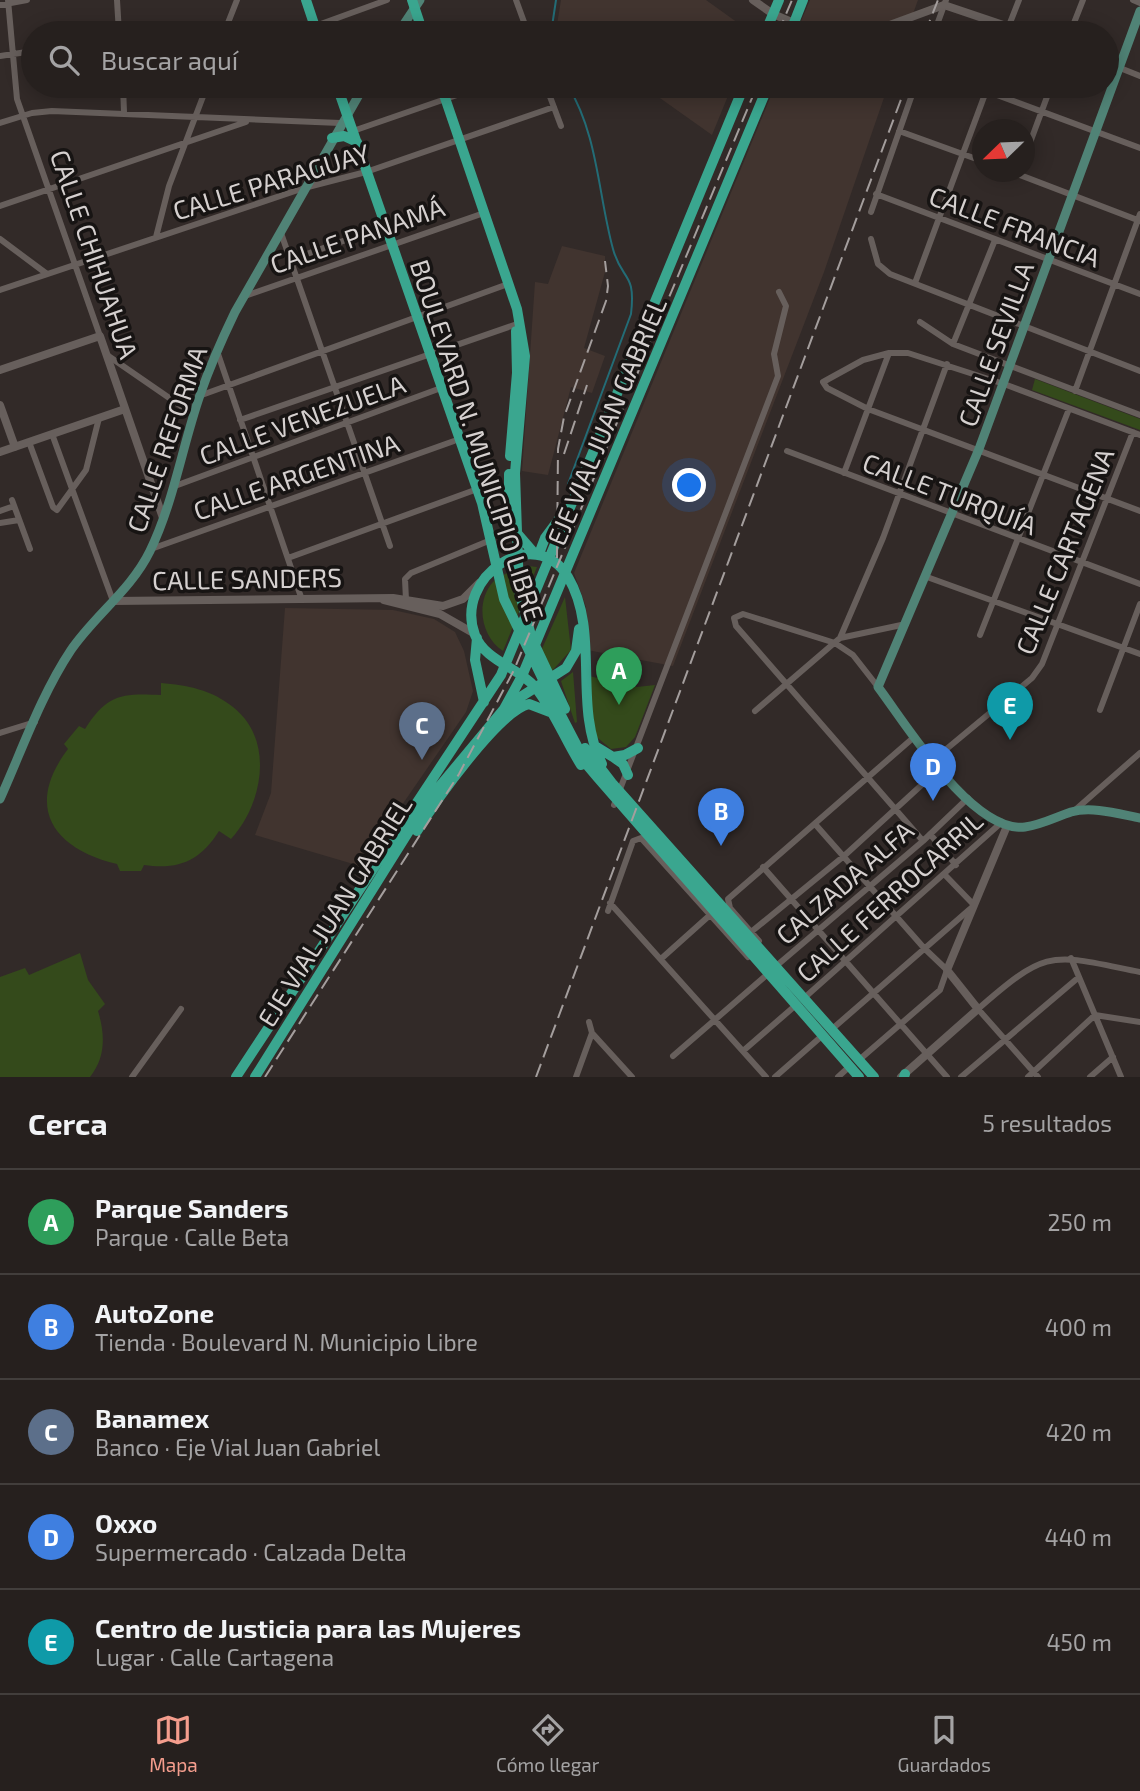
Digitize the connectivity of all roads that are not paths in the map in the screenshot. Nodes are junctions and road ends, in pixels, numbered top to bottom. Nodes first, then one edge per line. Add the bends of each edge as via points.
1 (27, 0) edge
2 (117, 0) edge
3 (237, 0) edge
4 (306, 0) edge
5 (387, 0) edge
6 (516, 0) edge
7 (753, 0) edge
8 (779, 0) edge
9 (803, 0) edge
10 (1020, 0) edge
11 (1083, 0) edge
12 (1133, 0) edge
13 (8, 2) edge
14 (416, 3) edge
15 (945, 3) edge
16 (1140, 3) edge
17 (0, 5) edge
18 (1140, 11) edge
19 (773, 14) junction
20 (118, 21) edge
21 (229, 21) edge
22 (313, 21) edge
23 (337, 21) edge
24 (405, 21) edge
25 (420, 21) edge
26 (524, 21) edge
27 (770, 21) edge
28 (782, 21) edge
29 (795, 21) edge
30 (899, 21) edge
31 (938, 21) edge
32 (986, 21) edge
33 (1011, 21) edge
34 (1075, 21) edge
35 (21, 52) edge
36 (13, 53) junction
37 (0, 56) edge
38 (1120, 68) joint
39 (1140, 76) edge
40 (123, 98) edge
41 (202, 98) edge
42 (341, 98) edge
43 (356, 98) edge
44 (449, 98) edge
45 (551, 98) edge
46 (739, 98) edge
47 (763, 98) edge
48 (911, 98) edge
49 (983, 98) edge
50 (1011, 98) edge
51 (1047, 98) edge
52 (1109, 98) edge
53 (446, 99) junction
54 (554, 107) junction
55 (1042, 111) junction
56 (124, 112) junction
57 (346, 112) junction
58 (24, 115) junction
59 (195, 117) junction
60 (250, 120) junction
61 (0, 123) edge
62 (340, 123) junction
63 (561, 126) dead end
64 (1035, 130) edge
65 (899, 131) junction
66 (1096, 131) junction
67 (355, 137) junction
68 (332, 138) junction
69 (460, 140) junction
70 (184, 145) junction
71 (1140, 148) edge
72 (963, 154) junction
73 (972, 157) edge
74 (366, 172) junction
75 (1035, 179) edge
76 (304, 188) junction
77 (51, 190) junction
78 (876, 194) junction
79 (1073, 194) junction
80 (0, 206) edge
81 (484, 212) junction
82 (871, 212) dead end
83 (939, 218) junction
84 (1139, 219) edge
85 (385, 226) junction
86 (281, 233) junction
87 (156, 237) junction
88 (0, 239) edge
89 (871, 239) dead end
90 (995, 240) junction
91 (392, 246) junction
92 (290, 260) junction
93 (1048, 260) junction
94 (76, 264) junction
95 (47, 274) junction
96 (297, 279) junction
97 (915, 283) junction
98 (508, 284) junction
99 (1114, 285) junction
100 (0, 290) edge
101 (779, 292) dead end
102 (1140, 294) edge
103 (245, 296) junction
104 (970, 305) junction
105 (416, 319) junction
106 (920, 322) dead end
107 (518, 324) junction
108 (1024, 326) junction
109 (100, 336) junction
110 (953, 345) junction
111 (216, 351) junction
112 (322, 352) junction
113 (1089, 352) junction
114 (429, 353) junction
115 (889, 353) junction
116 (107, 355) junction
117 (947, 364) junction
118 (1009, 367) junction
119 (0, 370) edge
120 (1140, 371) edge
121 (1004, 384) junction
122 (228, 385) junction
123 (334, 387) junction
124 (442, 391) junction
125 (1075, 391) junction
126 (199, 396) junction
127 (125, 409) junction
128 (868, 409) junction
129 (1069, 409) junction
130 (1, 410) edge
131 (1139, 412) edge
132 (194, 415) junction
133 (99, 418) junction
134 (240, 420) junction
135 (347, 424) junction
136 (922, 429) junction
137 (1137, 433) edge
138 (52, 434) junction
139 (454, 440) junction
140 (29, 442) junction
141 (15, 447) junction
142 (979, 449) junction
143 (787, 451) dead end
144 (0, 452) edge
145 (254, 457) junction
146 (364, 473) junction
147 (844, 473) junction
148 (1043, 475) junction
149 (175, 486) junction
150 (472, 491) junction
151 (73, 492) junction
152 (898, 494) junction
153 (1105, 499) junction
154 (270, 506) junction
155 (0, 511) edge
156 (1140, 511) edge
157 (953, 515) junction
158 (163, 518) junction
159 (19, 520) junction
160 (0, 523) edge
161 (383, 525) junction
162 (1018, 540) junction
163 (486, 542) junction
164 (390, 546) dead end
165 (30, 549) dead end
166 (151, 549) junction
167 (541, 556) junction
168 (288, 558) junction
169 (1082, 563) junction
170 (566, 573) junction
171 (927, 577) junction
172 (482, 579) junction
173 (1140, 583) edge
174 (575, 594) junction
175 (301, 597) junction
176 (381, 599) junction
177 (406, 600) junction
178 (113, 601) junction
179 (994, 601) junction
180 (1140, 604) edge
181 (906, 624) junction
182 (1059, 625) junction
183 (980, 635) dead end
184 (476, 636) junction
185 (578, 637) junction
186 (838, 640) junction
187 (1123, 649) junction
188 (1140, 654) edge
189 (505, 664) junction
190 (522, 676) junction
191 (784, 685) junction
192 (534, 686) junction
193 (878, 687) junction
194 (518, 699) junction
195 (544, 701) junction
196 (484, 702) junction
197 (504, 709) junction
198 (1100, 710) dead end
199 (755, 711) dead end
200 (35, 722) junction
201 (0, 733) edge
202 (913, 738) junction
203 (638, 748) junction
204 (1140, 753) edge
205 (613, 757) junction
206 (931, 762) junction
207 (587, 765) junction
208 (938, 770) junction
209 (628, 775) junction
210 (865, 777) junction
211 (612, 783) junction
212 (968, 798) junction
213 (0, 799) edge
214 (614, 805) joint
215 (894, 810) junction
216 (1074, 811) junction
217 (1140, 818) edge
218 (815, 824) junction
219 (1004, 824) junction
220 (930, 834) junction
221 (923, 841) junction
222 (844, 856) junction
223 (957, 865) junction
224 (763, 867) junction
225 (945, 875) junction
226 (870, 886) junction
227 (792, 900) junction
228 (610, 903) junction
229 (972, 906) junction
230 (719, 910) junction
231 (608, 911) dead end
232 (897, 918) junction
233 (817, 931) junction
234 (751, 932) junction
235 (923, 948) junction
236 (330, 955) junction
237 (662, 958) junction
238 (1071, 958) junction
239 (845, 962) junction
240 (772, 970) junction
241 (947, 970) junction
242 (1140, 972) edge
243 (1079, 977) junction
244 (873, 993) junction
245 (800, 1002) junction
246 (181, 1009) dead end
247 (978, 1009) junction
248 (1095, 1015) junction
249 (715, 1019) junction
250 (589, 1022) dead end
251 (1140, 1022) edge
252 (901, 1024) junction
253 (827, 1032) junction
254 (592, 1033) junction
255 (1005, 1040) junction
256 (743, 1051) junction
257 (927, 1055) junction
258 (673, 1056) dead end
259 (1113, 1057) junction
260 (854, 1063) junction
261 (1033, 1075) edge
262 (903, 1076) edge
263 (132, 1077) edge
264 (236, 1077) edge
265 (255, 1077) edge
266 (576, 1077) edge
267 (632, 1077) edge
268 (766, 1077) edge
269 (775, 1077) edge
270 (838, 1077) edge
271 (859, 1077) edge
272 (874, 1077) edge
273 (947, 1077) edge
274 (961, 1077) edge
275 (1090, 1077) edge
276 (1121, 1077) edge

1 - 13 street
2 - 20 street
3 - 21 street
4 - 22 main road
5 - 23 street
6 - 26 street
7 - 19 street
8 - 19 main road
9 - 29 main road
10 - 33 street
11 - 34 street
12 - 16 street
13 - 17 street
13 - 36 street, CALLE CHIHUAHUA
14 - 24 main road
14 - 25 main road
15 - 30 street
15 - 31 street
15 - 32 street
18 - 38 main road, CALLE SEVILLA
19 - 27 main road
19 - 28 street
35 - 36 street
36 - 37 street
36 - 58 street, CALLE CHIHUAHUA via 16,94
38 - 39 street
40 - 56 street
41 - 59 street
42 - 57 main road, BOULEVARD N. MUNICIPIO LIBRE
43 - 57 main road, CALLE REFORMA
44 - 53 street
45 - 54 street
46 - 167 main road, EJE VIAL JUAN GABRIEL via 571,506 545,538
47 - 170 main road, EJE VIAL JUAN GABRIEL
48 - 65 street
49 - 72 street
50 - 55 street
51 - 55 street
52 - 66 main road, CALLE SEVILLA
53 - 67 street
53 - 69 main road
54 - 63 street
54 - 69 street, CALLE PARAGUAY
55 - 64 street
55 - 66 street
56 - 58 street
56 - 59 street
57 - 62 main road, CALLE REFORMA
57 - 67 main road, BOULEVARD N. MUNICIPIO LIBRE
58 - 61 street
58 - 77 street, CALLE CHIHUAHUA
59 - 60 street
59 - 70 street
60 - 62 street
60 - 70 street
62 - 68 main road, CALLE REFORMA
65 - 72 street
65 - 78 street
66 - 71 street
66 - 79 main road, CALLE SEVILLA
67 - 68 main road
67 - 74 main road, BOULEVARD N. MUNICIPIO LIBRE
68 - 76 main road, CALLE REFORMA
69 - 74 street, CALLE PARAGUAY
69 - 81 main road
70 - 77 street
70 - 87 street
72 - 73 street
72 - 83 street
74 - 76 street, CALLE PARAGUAY
74 - 85 main road, BOULEVARD N. MUNICIPIO LIBRE
75 - 79 street
76 - 86 main road, CALLE REFORMA
76 - 87 street, CALLE PARAGUAY
77 - 80 street
77 - 94 street, CALLE CHIHUAHUA
78 - 82 street
78 - 83 street, CALLE FRANCIA
79 - 84 street
79 - 93 main road, CALLE SEVILLA
81 - 91 street, CALLE PANAMÁ
81 - 98 main road
83 - 90 street, CALLE FRANCIA
83 - 97 street
84 - 99 street
85 - 91 main road, BOULEVARD N. MUNICIPIO LIBRE
85 - 92 street
86 - 92 street
86 - 103 main road, CALLE REFORMA
87 - 94 street, CALLE PARAGUAY
88 - 95 street
89 - 97 street via 881,268
90 - 93 street, CALLE FRANCIA
90 - 104 street
91 - 96 street, CALLE PANAMÁ
91 - 105 main road, BOULEVARD N. MUNICIPIO LIBRE
92 - 96 street
93 - 99 street, CALLE FRANCIA
93 - 108 main road, CALLE SEVILLA
94 - 95 street, CALLE PARAGUAY
94 - 109 street, CALLE CHIHUAHUA
95 - 100 street, CALLE PARAGUAY
96 - 103 street, CALLE PANAMÁ
96 - 112 street
97 - 104 street
98 - 105 street
98 - 107 main road
99 - 102 street, CALLE FRANCIA
99 - 113 street
101 - 203 street via 786,306 774,354 778,376
103 - 111 main road, CALLE REFORMA
104 - 108 street
104 - 110 street
105 - 112 street
105 - 114 main road, BOULEVARD N. MUNICIPIO LIBRE
106 - 110 street
107 - 114 street
107 - 167 main road via 508,517 511,530
107 - 211 main road, BOULEVARD N. MUNICIPIO LIBRE via 525,356 515,473 523,613 580,737
108 - 113 street
108 - 118 main road, CALLE SEVILLA
109 - 116 street, CALLE CHIHUAHUA
109 - 119 street
110 - 118 street
111 - 122 street
111 - 126 main road, CALLE REFORMA
112 - 122 street
112 - 123 street
113 - 120 street
113 - 125 street
114 - 123 street
114 - 124 main road, BOULEVARD N. MUNICIPIO LIBRE
115 - 117 street via 908,353
115 - 128 street
115 - 128 street via 863,360 824,381 827,388
116 - 127 street, CALLE CHIHUAHUA
116 - 132 street
117 - 121 street
117 - 136 street
118 - 121 main road, CALLE SEVILLA
118 - 125 street
121 - 129 street
121 - 142 main road, CALLE SEVILLA
122 - 126 street
122 - 134 street
123 - 134 street
123 - 135 street
124 - 135 street, CALLE VENEZUELA
124 - 139 main road
124 - 207 main road, BOULEVARD N. MUNICIPIO LIBRE via 482,503 504,598
125 - 131 street
126 - 132 main road, CALLE REFORMA
127 - 133 street
127 - 158 street, CALLE CHIHUAHUA
128 - 136 street
128 - 147 street
129 - 137 street
129 - 148 street
130 - 141 street
132 - 149 main road, CALLE REFORMA
133 - 138 street
133 - 151 street via 90,460
134 - 145 street
135 - 145 street, CALLE VENEZUELA
135 - 146 street
136 - 142 street
136 - 152 street
137 - 153 street, CALLE CARTAGENA
138 - 140 street
138 - 151 street
139 - 146 street, CALLE ARGENTINA
139 - 150 main road
140 - 141 street
140 - 151 street via 54,509
141 - 144 street
142 - 148 street
142 - 157 main road, CALLE SEVILLA
143 - 147 street, CALLE TURQUÍA
145 - 149 street, CALLE VENEZUELA
145 - 154 street
146 - 154 street, CALLE ARGENTINA
146 - 161 street
147 - 152 street, CALLE TURQUÍA
148 - 153 street
148 - 162 street
149 - 158 main road, CALLE REFORMA
150 - 161 street
150 - 163 main road
151 - 178 street
152 - 157 street, CALLE TURQUÍA
152 - 186 street
153 - 156 street
153 - 169 street, CALLE CARTAGENA
154 - 166 street, CALLE ARGENTINA
154 - 168 street
155 - 159 street via 13,503
157 - 162 street, CALLE TURQUÍA
157 - 171 main road, CALLE SEVILLA
158 - 166 main road, CALLE REFORMA
159 - 160 street
159 - 165 street
161 - 164 street
161 - 168 street
162 - 169 street, CALLE TURQUÍA
162 - 179 street
163 - 172 main road
163 - 177 street via 407,576
166 - 178 main road, CALLE REFORMA
167 - 170 main road
167 - 172 main road via 519,556
167 - 189 main road, EJE VIAL JUAN GABRIEL
168 - 175 street
169 - 173 street, CALLE TURQUÍA
169 - 182 street, CALLE CARTAGENA
170 - 174 main road
170 - 190 main road, EJE VIAL JUAN GABRIEL
171 - 179 street
171 - 181 main road, CALLE SEVILLA
172 - 177 street, CALLE SANDERS via 463,599 449,605
172 - 184 main road via 472,607
174 - 185 main road
174 - 211 main road via 585,649 587,722
175 - 176 street, CALLE SANDERS
175 - 178 street, CALLE SANDERS
176 - 177 street, CALLE SANDERS
176 - 184 street, CALLE SANDERS via 440,614
178 - 200 main road, CALLE REFORMA via 71,651
179 - 182 street
179 - 183 street
180 - 187 street
181 - 186 street
181 - 193 main road, CALLE SEVILLA
182 - 187 street
182 - 206 street, CALLE CARTAGENA via 1032,678
184 - 189 main road
184 - 196 main road via 475,660
185 - 192 main road via 566,667
185 - 205 main road via 587,729 597,749
186 - 191 street
186 - 191 street via 743,614 734,618
186 - 193 street
187 - 188 street
187 - 198 street
189 - 190 main road
189 - 196 main road, EJE VIAL JUAN GABRIEL
190 - 192 main road
190 - 197 main road, EJE VIAL JUAN GABRIEL
191 - 199 street
191 - 210 street
192 - 194 main road
192 - 195 main road
193 - 202 main road
194 - 195 main road
194 - 197 main road
195 - 214 main road via 581,764
196 - 264 main road, EJE VIAL JUAN GABRIEL
197 - 236 main road, EJE VIAL JUAN GABRIEL via 429,799
200 - 201 street
200 - 213 main road, CALLE REFORMA
202 - 206 main road
202 - 210 street
203 - 205 main road
203 - 209 street
204 - 216 street
205 - 209 main road
206 - 208 main road
207 - 230 main road, BOULEVARD N. MUNICIPIO LIBRE
207 - 236 main road via 546,709 529,704 510,713 439,798 352,931
208 - 212 main road
208 - 215 street
209 - 214 street
210 - 215 street
210 - 218 street
211 - 230 main road, BOULEVARD N. MUNICIPIO LIBRE
212 - 219 main road
212 - 220 street, CALZADA ALFA
215 - 221 street
215 - 222 street
216 - 217 main road
216 - 219 main road via 1032,826
218 - 222 street
218 - 224 street
219 - 223 street, CALLE FERROCARRIL
219 - 229 street
220 - 221 street, CALZADA ALFA
220 - 223 street
221 - 226 street, CALZADA ALFA
222 - 226 street
222 - 227 street
223 - 225 street, CALLE FERROCARRIL
224 - 227 street
224 - 230 street
225 - 229 street
225 - 232 street, CALLE FERROCARRIL
226 - 232 street
226 - 233 street, CALZADA ALFA
227 - 233 street
227 - 234 street
228 - 230 street via 638,837
228 - 231 street
228 - 237 street
229 - 235 street
229 - 241 street
230 - 234 street
230 - 237 street
230 - 240 main road, BOULEVARD N. MUNICIPIO LIBRE
230 - 240 street
232 - 235 street
232 - 239 street, CALLE FERROCARRIL
233 - 239 street
233 - 240 street, CALZADA ALFA
234 - 240 street
235 - 241 street
235 - 244 street
236 - 265 main road, EJE VIAL JUAN GABRIEL
237 - 249 street
238 - 242 street
238 - 243 street
238 - 247 street via 1050,959 1026,969
239 - 244 street
239 - 245 street, CALLE FERROCARRIL
240 - 245 main road, BOULEVARD N. MUNICIPIO LIBRE
240 - 249 street, CALZADA ALFA
241 - 247 street
241 - 252 street via 940,990
243 - 248 street
243 - 255 street
244 - 252 street
244 - 253 street
245 - 253 main road, BOULEVARD N. MUNICIPIO LIBRE
245 - 256 street, CALLE FERROCARRIL
246 - 263 street
247 - 255 street
247 - 257 street
248 - 251 street
248 - 259 street
248 - 261 street
249 - 256 street
249 - 258 street, CALZADA ALFA
250 - 254 street
252 - 257 street
252 - 260 street
253 - 260 main road, BOULEVARD N. MUNICIPIO LIBRE
253 - 269 street
254 - 266 street
254 - 267 street
255 - 261 street
255 - 274 street
256 - 268 street
257 - 262 street
257 - 273 street
259 - 275 street
259 - 276 street
260 - 270 street
260 - 271 main road, BOULEVARD N. MUNICIPIO LIBRE
260 - 272 main road, BOULEVARD N. MUNICIPIO LIBRE

